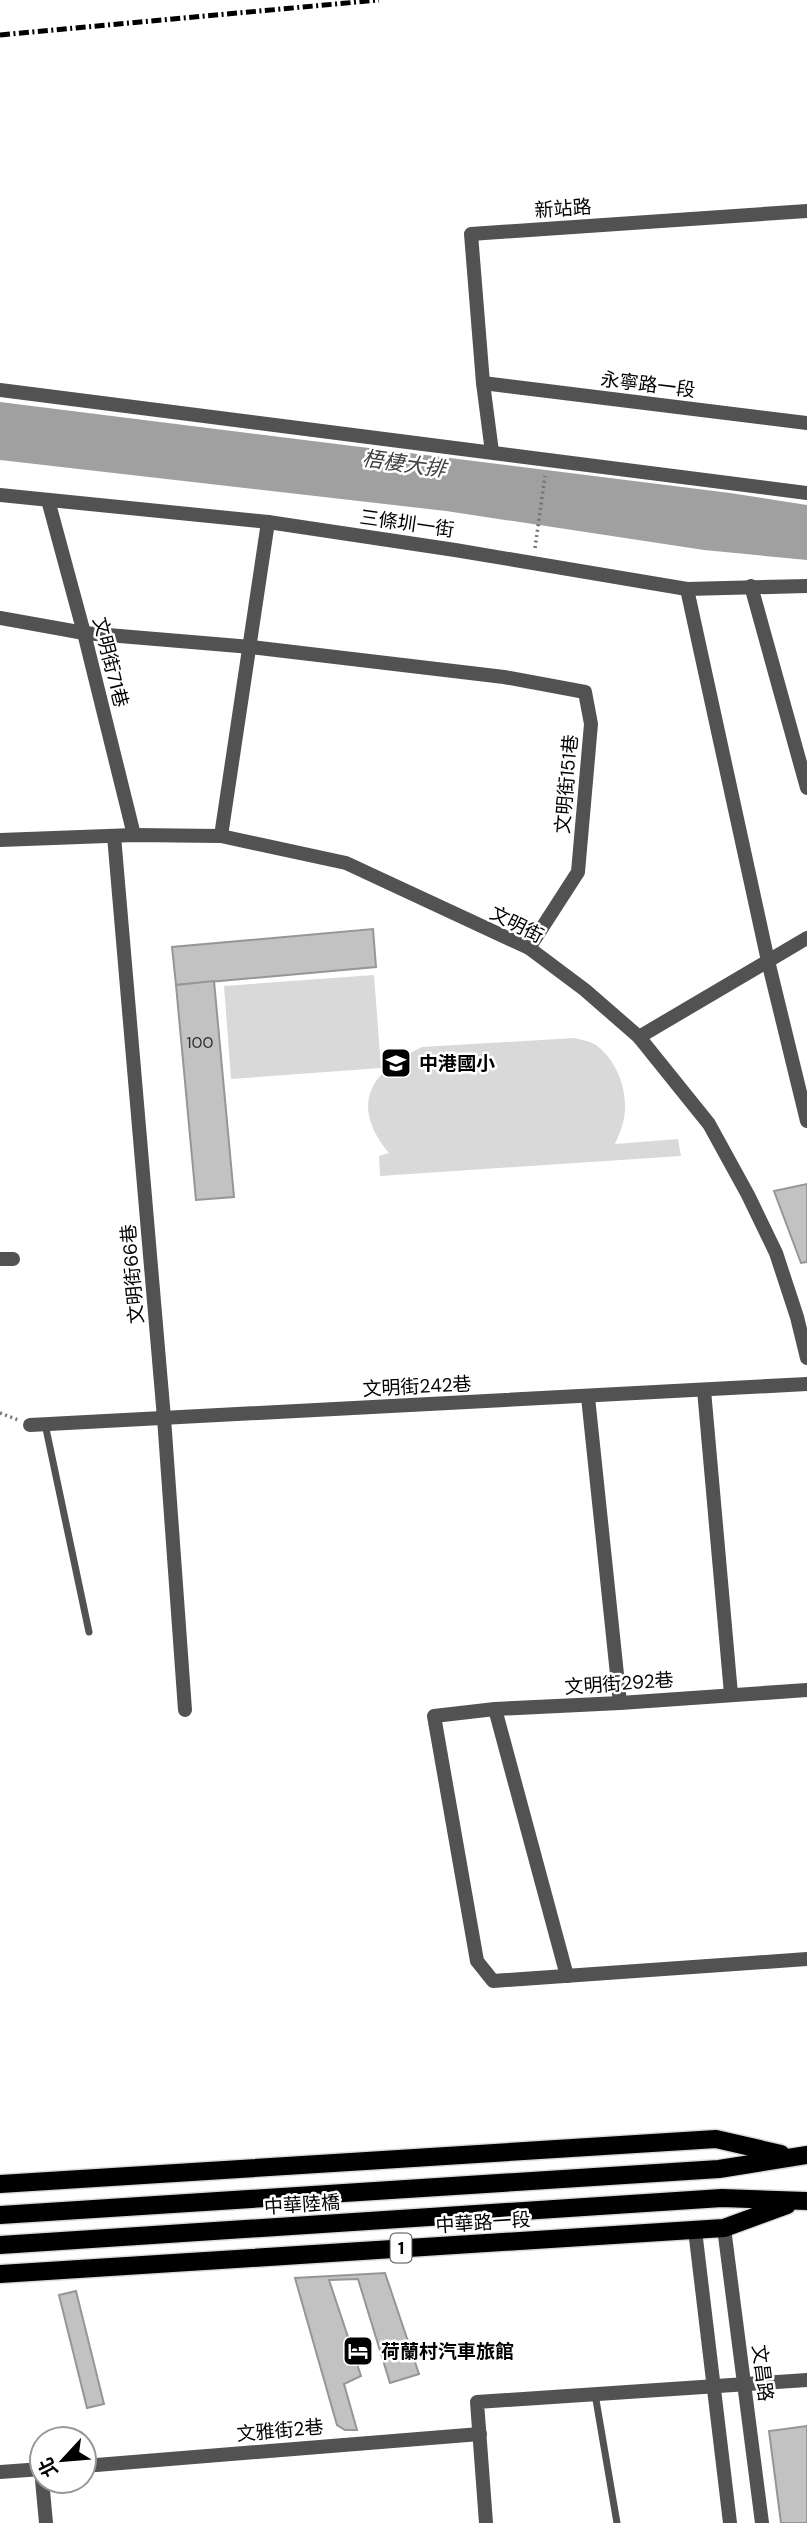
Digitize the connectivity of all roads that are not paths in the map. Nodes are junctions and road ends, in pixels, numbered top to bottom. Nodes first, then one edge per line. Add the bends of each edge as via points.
1 (807, 211) edge
2 (483, 383) junction
3 (0, 390) edge
4 (807, 423) edge
5 (492, 453) junction
6 (807, 494) edge
7 (0, 495) edge
8 (48, 500) junction
9 (268, 523) junction
10 (751, 586) junction
11 (807, 586) edge
12 (687, 589) junction
13 (0, 618) edge
14 (84, 633) junction
15 (251, 648) junction
16 (807, 788) edge
17 (134, 835) junction
18 (114, 836) junction
19 (221, 836) junction
20 (0, 840) edge
21 (807, 938) edge
22 (529, 948) junction
23 (768, 961) junction
24 (639, 1037) junction
25 (807, 1121) edge
26 (807, 1358) edge
27 (807, 1384) edge
28 (704, 1390) junction
29 (588, 1397) junction
30 (163, 1418) junction
31 (30, 1424) dead end
32 (45, 1424) junction
33 (89, 1632) dead end
34 (807, 1690) edge
35 (731, 1694) junction
36 (620, 1703) junction
37 (495, 1709) junction
38 (185, 1710) dead end
39 (807, 1959) edge
40 (567, 1976) junction
41 (799, 2155) edge
42 (0, 2184) edge
43 (802, 2201) edge
44 (606, 2205) joint
45 (0, 2215) edge
46 (724, 2228) junction
47 (695, 2230) junction
48 (0, 2245) edge
49 (0, 2274) edge
50 (807, 2379) edge
51 (745, 2383) junction
52 (712, 2387) junction
53 (595, 2394) junction
54 (480, 2434) junction
55 (98, 2465) edge
56 (28, 2470) edge
57 (0, 2472) edge
58 (43, 2495) edge
59 (46, 2523) edge
60 (486, 2523) edge
61 (617, 2523) edge
62 (730, 2523) edge
63 (762, 2523) edge

1 - 2 street, 新站路 via 471,234
2 - 4 street, 永寧路一段
2 - 5 street
3 - 5 street
5 - 6 street
7 - 8 street, 三條圳一街
8 - 9 street, 三條圳一街
8 - 14 street, 文明街71巷
9 - 12 street, 三條圳一街
9 - 15 street
10 - 11 street, 三條圳一街
10 - 12 street, 三條圳一街
10 - 16 street
12 - 23 street
13 - 14 street
14 - 15 street
14 - 17 street, 文明街71巷
15 - 19 street
15 - 22 street, 文明街151巷 via 504,677 585,692 591,724 578,872
17 - 18 street, 文明街
17 - 19 street, 文明街
18 - 20 street, 文明街
18 - 30 street, 文明街66巷
19 - 22 street, 文明街 via 346,863
21 - 23 street
22 - 24 street, 文明街
23 - 24 street
23 - 25 street
24 - 26 street, 文明街 via 709,1124 748,1195 776,1254
27 - 28 street, 文明街242巷
28 - 29 street, 文明街242巷
28 - 35 street
29 - 30 street, 文明街242巷
29 - 36 street
30 - 32 street, 文明街242巷
30 - 38 street, 文明街66巷
31 - 32 street, 文明街242巷
32 - 33 lane
34 - 35 street, 文明街292巷
35 - 36 street, 文明街292巷
36 - 37 street, 文明街292巷
37 - 40 street
37 - 40 street, 文明街292巷 via 434,1716 477,1961 494,1981
39 - 40 street
41 - 42 main road via 716,2139
41 - 45 main road, 中華陸橋 via 719,2169
43 - 44 main road, 中華路一段 / 1 via 722,2198
43 - 46 main road, 中華路一段 / 1
44 - 48 main road, 中華陸橋 / 1
46 - 47 main road, 中華路一段 / 1
46 - 51 street, 文昌路
47 - 49 main road, 中華路一段 / 1
47 - 52 street
50 - 51 street
51 - 52 street
51 - 63 street, 文昌路
52 - 53 street
52 - 62 street
53 - 54 street via 477,2402
53 - 61 lane
54 - 55 street, 文雅街2巷
54 - 60 street
56 - 57 street
58 - 59 street

